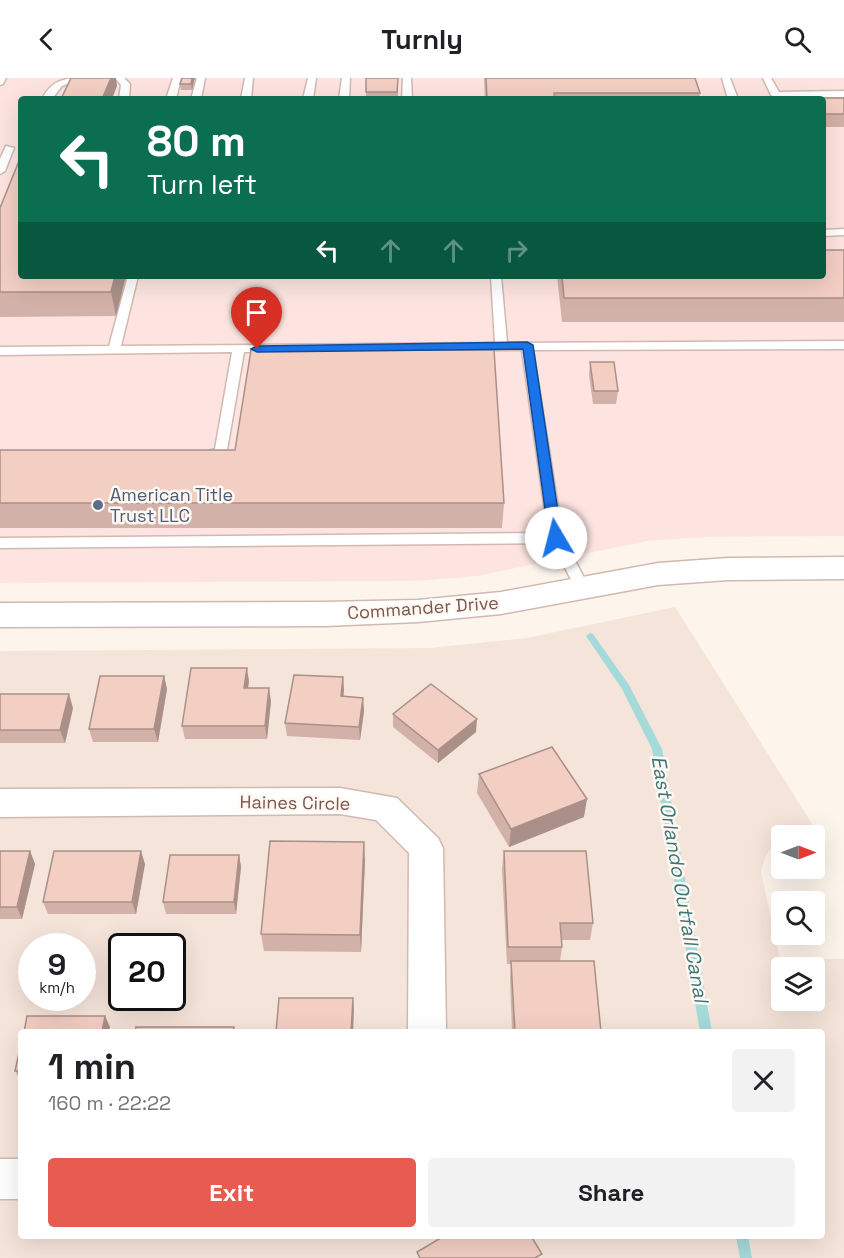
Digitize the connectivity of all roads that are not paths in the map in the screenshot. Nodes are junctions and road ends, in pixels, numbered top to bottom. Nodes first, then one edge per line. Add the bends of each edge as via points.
1 (78, 78) edge
2 (119, 78) edge
3 (177, 78) edge
4 (201, 78) edge
5 (249, 78) edge
6 (312, 78) edge
7 (346, 78) edge
8 (407, 78) edge
9 (726, 78) edge
10 (767, 78) edge
11 (844, 94) edge
12 (48, 96) edge
13 (124, 96) edge
14 (172, 96) edge
15 (197, 96) edge
16 (246, 96) edge
17 (309, 96) edge
18 (344, 96) edge
19 (407, 96) edge
20 (732, 96) edge
21 (5, 148) edge
22 (0, 171) edge
23 (844, 232) edge
24 (826, 233) edge
25 (132, 279) edge
26 (496, 279) edge
27 (527, 345) junction
28 (844, 345) edge
29 (501, 346) junction
30 (239, 349) junction
31 (0, 351) edge
32 (114, 351) junction
33 (186, 457) edge
34 (556, 538) junction
35 (0, 543) edge
36 (844, 568) edge
37 (582, 587) junction
38 (0, 615) edge
39 (0, 803) edge
40 (427, 1029) edge
41 (0, 1179) edge
42 (18, 1179) edge

1 - 12 lane via 58,83
2 - 13 lane via 126,84
3 - 14 lane
4 - 15 lane
5 - 16 lane
6 - 17 lane
7 - 18 lane
8 - 19 lane
9 - 20 lane
10 - 11 lane via 776,95
21 - 22 lane
23 - 24 lane
25 - 32 lane
26 - 29 lane
27 - 28 lane
27 - 29 lane
27 - 34 lane
29 - 30 lane
30 - 32 lane
30 - 33 lane via 221,450 217,455
31 - 32 lane
34 - 35 lane
34 - 37 lane
36 - 37 street, Commander Drive via 728,568 658,574
37 - 38 street, Commander Drive via 501,603 418,611
39 - 40 street, Haines Circle via 340,801 385,808 426,848
41 - 42 street

